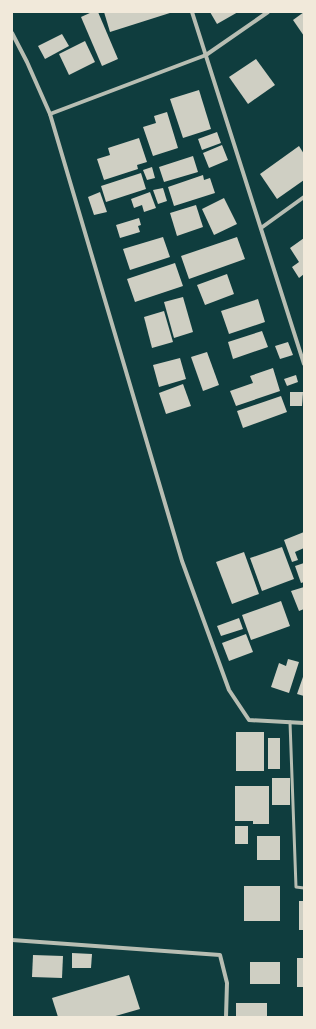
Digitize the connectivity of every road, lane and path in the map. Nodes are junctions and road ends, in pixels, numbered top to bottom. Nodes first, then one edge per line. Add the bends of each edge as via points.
1 (192, 12) edge
2 (268, 12) edge
3 (12, 33) edge
4 (206, 55) junction
5 (50, 114) junction
6 (304, 197) edge
7 (261, 228) junction
8 (304, 364) edge
9 (290, 722) junction
10 (304, 723) edge
11 (304, 888) edge
12 (12, 940) edge
13 (226, 1017) edge

1 - 4 street
2 - 4 street
3 - 5 street
4 - 5 street
4 - 7 street
5 - 9 street via 182,561 228,690 249,720
6 - 7 street
7 - 8 street
9 - 10 street
9 - 11 lane via 296,888
12 - 13 street via 220,954 227,983

